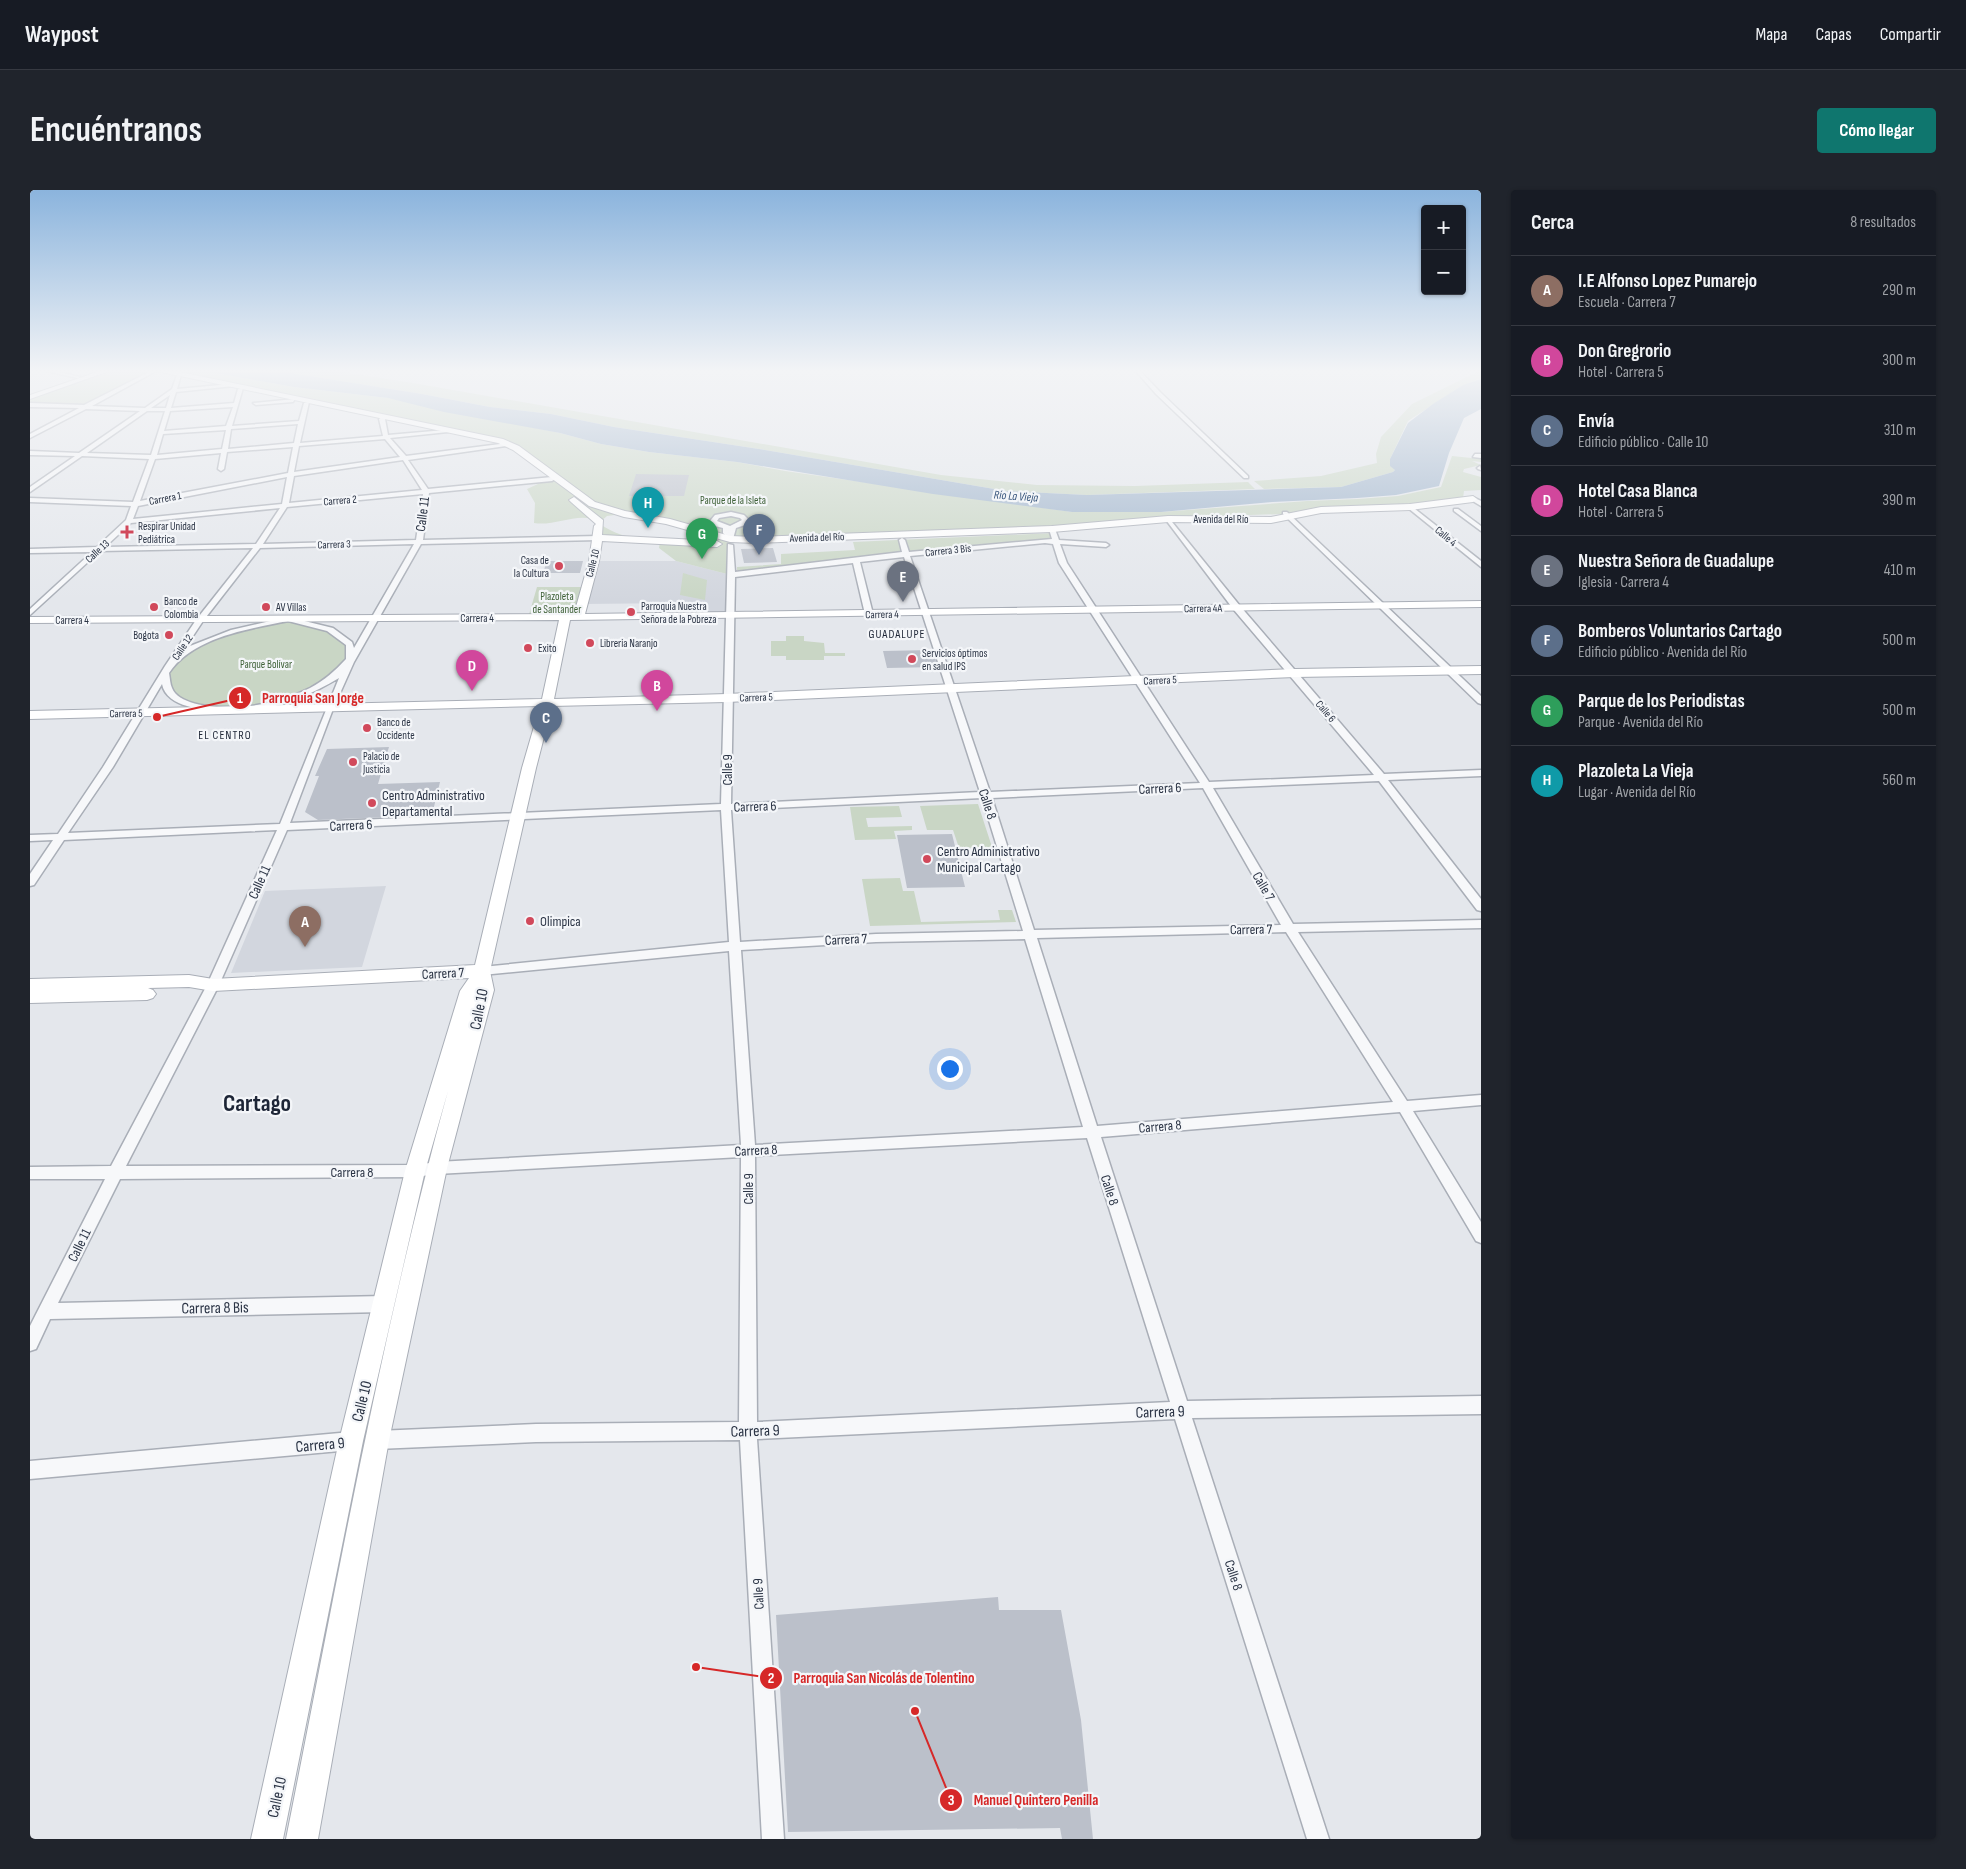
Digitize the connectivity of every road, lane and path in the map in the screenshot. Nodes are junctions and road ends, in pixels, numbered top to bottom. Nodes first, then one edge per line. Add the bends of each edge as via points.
1 (296, 446) edge
2 (91, 447) edge
3 (156, 447) edge
4 (226, 447) edge
5 (282, 447) edge
6 (395, 447) edge
7 (483, 447) edge
8 (509, 447) edge
9 (510, 447) edge
10 (1215, 447) edge
11 (225, 451) junction
12 (30, 453) edge
13 (80, 455) junction
14 (153, 457) junction
15 (404, 458) junction
16 (221, 469) dead end
17 (292, 474) junction
18 (1246, 477) dead end
19 (552, 478) junction
20 (30, 490) edge
21 (426, 492) junction
22 (30, 500) edge
23 (1478, 500) edge
24 (136, 504) junction
25 (285, 504) junction
26 (1413, 509) junction
27 (1456, 510) junction
28 (1481, 511) edge
29 (624, 514) junction
30 (1289, 517) junction
31 (129, 521) junction
32 (1170, 522) junction
33 (600, 523) junction
34 (730, 527) dead end
35 (1481, 529) edge
36 (696, 530) junction
37 (1054, 535) junction
38 (598, 538) junction
39 (638, 540) joint
40 (902, 540) junction
41 (419, 541) junction
42 (671, 541) junction
43 (730, 542) junction
44 (1106, 545) dead end
45 (258, 546) junction
46 (97, 550) junction
47 (30, 551) edge
48 (907, 554) junction
49 (856, 561) junction
50 (1481, 565) edge
51 (731, 575) junction
52 (1481, 604) edge
53 (1381, 606) junction
54 (1237, 608) junction
55 (1092, 610) junction
56 (30, 613) edge
57 (869, 614) junction
58 (925, 614) junction
59 (730, 616) junction
60 (565, 617) junction
61 (579, 617) junction
62 (376, 619) junction
63 (30, 620) edge
64 (200, 620) junction
65 (288, 620) junction
66 (350, 662) junction
67 (169, 666) junction
68 (1481, 670) edge
69 (1450, 671) junction
70 (1295, 673) junction
71 (1138, 681) junction
72 (950, 690) junction
73 (727, 698) junction
74 (1481, 701) edge
75 (547, 703) junction
76 (328, 709) junction
77 (232, 711) junction
78 (142, 712) junction
79 (30, 715) edge
80 (1481, 773) edge
81 (1381, 777) junction
82 (1206, 785) junction
83 (986, 796) junction
84 (726, 807) junction
85 (518, 815) junction
86 (283, 828) junction
87 (62, 837) junction
88 (30, 838) edge
89 (30, 882) edge
90 (1481, 907) edge
91 (1481, 924) edge
92 (1289, 928) junction
93 (1028, 933) junction
94 (734, 946) junction
95 (482, 971) junction
96 (30, 985) edge
97 (213, 985) junction
98 (30, 997) edge
99 (1481, 1100) edge
100 (1404, 1106) junction
101 (1092, 1132) junction
102 (748, 1150) junction
103 (437, 1168) junction
104 (414, 1171) junction
105 (30, 1173) edge
106 (115, 1173) junction
107 (1481, 1236) edge
108 (384, 1304) junction
109 (46, 1311) junction
110 (30, 1343) edge
111 (1481, 1405) edge
112 (1181, 1410) junction
113 (748, 1431) junction
114 (364, 1440) junction
115 (30, 1470) edge
116 (267, 1839) edge
117 (302, 1839) edge
118 (773, 1839) edge
119 (1318, 1839) edge

1 - 17 street, Calle 12
2 - 13 street
3 - 14 street, Calle 13
4 - 11 street
5 - 11 street
6 - 15 street, Calle 11
7 - 15 street, Carrera 1
8 - 29 main road, Avenida del Río via 530,458 592,504
9 - 19 main road, Avenida del Río
10 - 18 street
11 - 14 street
11 - 16 street
12 - 13 street
13 - 14 street
13 - 20 street
14 - 24 street, Calle 13
15 - 17 street, Carrera 1
15 - 21 street, Calle 11
17 - 24 street, Carrera 1
17 - 25 street, Calle 12
19 - 21 street, Carrera 2
19 - 33 main road, Avenida del Río
21 - 25 street, Carrera 2
21 - 41 street, Calle 11
22 - 24 street, Carrera 1
23 - 26 main road, Avenida del Río
24 - 31 street, Calle 13
25 - 31 street, Carrera 2
25 - 45 street, Calle 12
26 - 27 main road, Avenida del Río
26 - 30 main road, Avenida del Río
26 - 50 street, Calle 4
27 - 28 main road, Avenida del Río
27 - 35 street
29 - 33 main road via 608,516
29 - 36 main road, Avenida del Río via 661,519
30 - 32 main road, Avenida del Río via 1280,524
30 - 53 street
31 - 46 street, Calle 13
32 - 37 main road, Avenida del Río
32 - 54 street, Calle 6
33 - 38 main road, Calle 10
33 - 42 main road, Avenida del Río via 613,533 629,538
34 - 43 street, Calle 9 via 726,533
36 - 42 main road, Avenida del Río via 696,537
36 - 43 main road, Avenida del Río
37 - 40 main road, Avenida del Río
37 - 43 main road, Avenida del Río
37 - 44 street, Carrera 3 Bis
37 - 48 street, Carrera 3 Bis via 1045,540
37 - 55 street, Calle 7 via 1063,563
38 - 39 main road, Carrera 3
38 - 41 street, Carrera 3
38 - 61 main road, Calle 10
39 - 42 main road, Avenida del Río
40 - 43 main road, Avenida del Río via 756,547
40 - 48 street, Calle 8
41 - 45 street, Carrera 3
41 - 62 street, Calle 11
42 - 43 main road, Avenida del Río
43 - 51 street, Calle 9
45 - 46 street, Carrera 3
45 - 64 street, Calle 12
46 - 47 street, Carrera 3
46 - 56 street, Calle 13
48 - 49 street, Carrera 3 Bis
48 - 58 street, Calle 8
49 - 51 street, Carrera 3 Bis
49 - 57 street
51 - 59 street, Calle 9
52 - 53 main road, Carrera 4A
53 - 54 main road, Carrera 4A
53 - 69 street
54 - 55 main road, Carrera 4A
54 - 70 street, Calle 6
55 - 58 main road, Carrera 4A
55 - 71 street, Calle 7
57 - 58 main road, Carrera 4
57 - 59 main road, Carrera 4
58 - 72 street, Calle 8
59 - 61 main road, Carrera 4
59 - 73 street, Calle 9
60 - 61 main road, Carrera 4
60 - 62 main road, Carrera 4
60 - 75 main road, Calle 10
62 - 65 main road, Carrera 4
62 - 66 street, Calle 11
63 - 64 main road, Carrera 4
64 - 65 main road, Carrera 4
64 - 67 street, Calle 12
65 - 66 street via 322,626 339,633 351,649
65 - 67 street via 253,625 220,635 190,649
66 - 76 street, Calle 11
66 - 77 street via 334,679 307,694 271,705
67 - 77 street via 165,680 177,698 195,706
67 - 78 street, Calle 12
68 - 69 main road, Carrera 5
69 - 70 main road, Carrera 5
69 - 74 street
70 - 71 main road, Carrera 5
70 - 81 street, Calle 6
71 - 72 main road, Carrera 5
71 - 82 street, Calle 7
72 - 73 main road, Carrera 5
72 - 83 street, Calle 8
73 - 75 main road, Carrera 5
73 - 84 street, Calle 9
75 - 76 main road, Carrera 5
75 - 85 main road, Calle 10
76 - 77 main road, Carrera 5
76 - 86 street, Calle 11
77 - 78 main road, Carrera 5
78 - 79 main road, Carrera 5
78 - 87 street, Calle 12
80 - 81 street, Carrera 6
81 - 82 street, Carrera 6
81 - 90 street, Calle 6
82 - 83 street, Carrera 6
82 - 92 street, Calle 7
83 - 84 street, Carrera 6
83 - 93 street, Calle 8
84 - 85 street, Carrera 6
84 - 94 street, Calle 9
85 - 86 street, Carrera 6
85 - 95 main road, Calle 10
86 - 87 street, Carrera 6
86 - 97 street, Calle 11
87 - 88 street, Carrera 6
87 - 89 street, Calle 12
91 - 92 street, Carrera 7
92 - 93 street, Carrera 7
92 - 100 street, Calle 7
93 - 94 street, Carrera 7
93 - 101 street, Calle 8
94 - 95 street, Carrera 7
94 - 102 street, Calle 9
95 - 97 main road, Carrera 7
95 - 103 main road, Calle 10 via 485,990
95 - 104 main road, Calle 10 via 469,991
96 - 97 main road, Carrera 7 via 189,981
97 - 98 main road, Carrera 7 via 184,993
97 - 106 street, Calle 11
99 - 100 street, Carrera 8
100 - 101 street, Carrera 8
100 - 107 street, Calle 7
101 - 102 street, Carrera 8
101 - 112 street, Calle 8
102 - 103 street, Carrera 8
102 - 113 street, Calle 9
103 - 104 street, Carrera 8
103 - 114 main road, Calle 10
104 - 106 street, Carrera 8
104 - 108 main road, Calle 10
105 - 106 street, Carrera 8
106 - 109 street, Calle 11
108 - 109 street, Carrera 8 Bis
108 - 114 main road, Calle 10
109 - 110 street, Calle 11
111 - 112 street, Carrera 9
112 - 113 street, Carrera 9
112 - 119 street, Calle 8
113 - 114 street, Carrera 9 via 536,1433
113 - 118 street, Calle 9
114 - 115 street, Carrera 9
114 - 116 main road, Calle 10
114 - 117 main road, Calle 10

